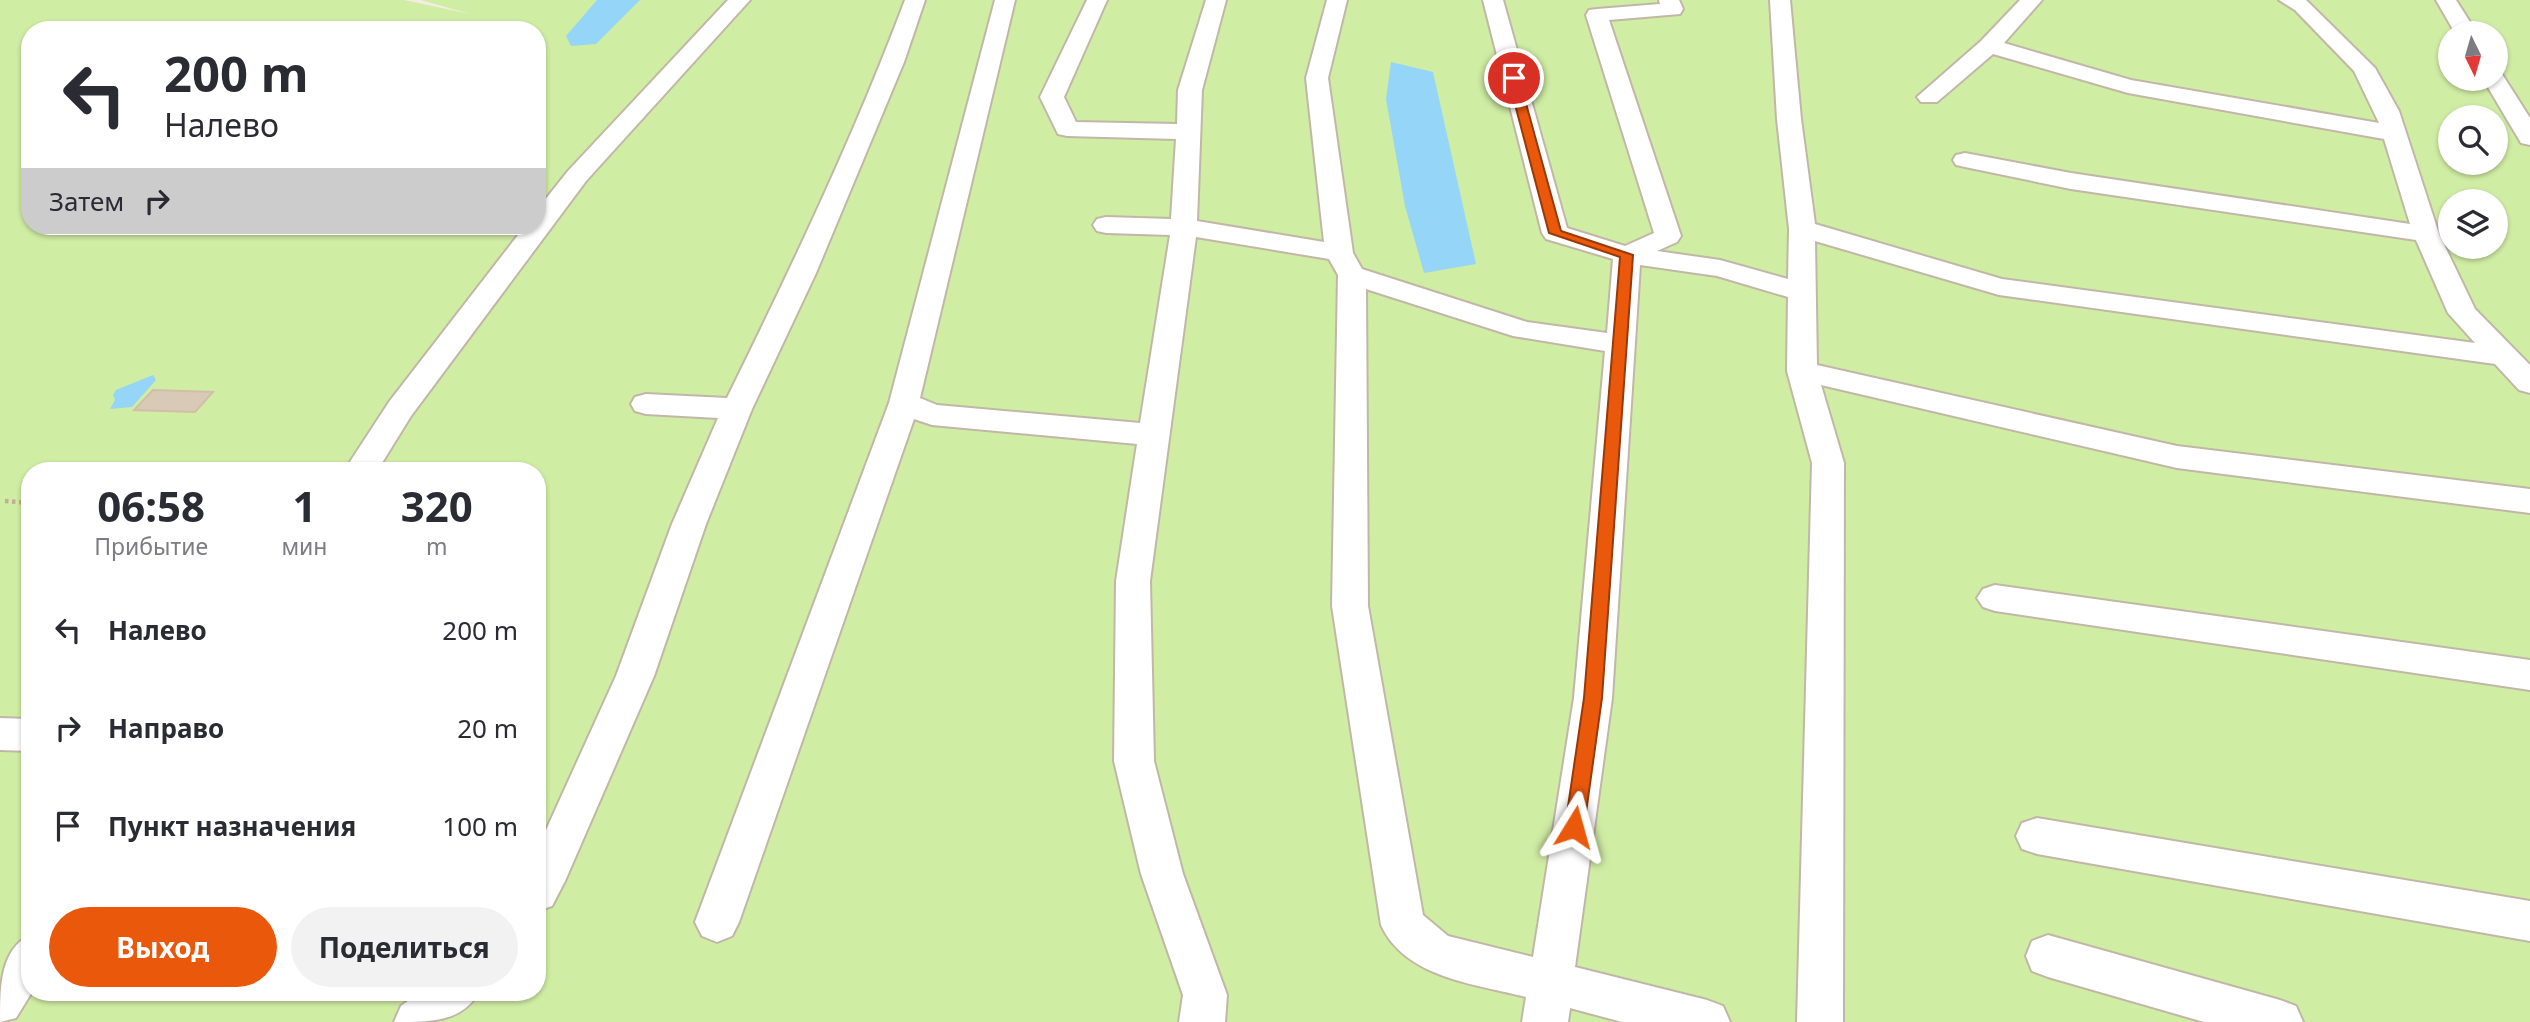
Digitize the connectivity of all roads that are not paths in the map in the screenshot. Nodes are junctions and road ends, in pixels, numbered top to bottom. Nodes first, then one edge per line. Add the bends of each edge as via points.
1 (740, 0) edge
2 (915, 0) edge
3 (1005, 0) edge
4 (1097, 0) edge
5 (1216, 0) edge
6 (1336, 0) edge
7 (1493, 0) edge
8 (1669, 0) edge
9 (1780, 0) edge
10 (2032, 0) edge
11 (2289, 0) edge
12 (2446, 0) edge
13 (2459, 21) edge
14 (1989, 46) junction
15 (2502, 91) edge
16 (1928, 97) dead end
17 (2527, 129) edge
18 (1189, 132) junction
19 (2393, 133) junction
20 (1965, 160) dead end
21 (546, 217) edge
22 (1106, 225) dead end
23 (1184, 227) junction
24 (1802, 229) junction
25 (2426, 234) junction
26 (532, 235) edge
27 (1627, 255) junction
28 (1345, 264) junction
29 (1802, 292) junction
30 (1620, 344) junction
31 (2501, 356) junction
32 (1802, 371) junction
33 (2530, 383) edge
34 (904, 403) junction
35 (646, 404) dead end
36 (737, 409) junction
37 (1155, 435) junction
38 (366, 462) edge
39 (2530, 501) edge
40 (1995, 598) dead end
41 (2530, 675) edge
42 (0, 734) edge
43 (21, 734) edge
44 (2036, 836) dead end
45 (546, 876) edge
46 (2530, 921) edge
47 (717, 922) dead end
48 (2048, 956) dead end
49 (21, 969) edge
50 (1551, 982) junction
51 (445, 1001) edge
52 (0, 1003) edge
53 (417, 1022) edge
54 (1202, 1022) edge
55 (1545, 1022) edge
56 (1707, 1022) edge
57 (1820, 1022) edge
58 (2280, 1022) edge

1 - 21 street via 577,176
2 - 36 street via 802,273
3 - 34 street
4 - 18 street via 1052,97 1067,129
5 - 18 street via 1190,90
6 - 28 street via 1317,78
7 - 27 street via 1555,233
8 - 27 street via 1672,9 1597,15 1668,236
9 - 24 street
10 - 14 street
11 - 19 street via 2302,6 2364,68
12 - 13 street
14 - 16 street
14 - 19 street via 2128,86
15 - 17 street
18 - 23 street
19 - 25 street
20 - 25 street via 2071,181
22 - 23 street
23 - 28 street via 1255,237
23 - 37 street
24 - 29 street
24 - 31 street via 1999,287
25 - 31 street via 2462,313
26 - 38 street via 400,409
27 - 29 street via 1720,268
27 - 30 street
28 - 30 street via 1523,330
28 - 50 street via 1350,606 1403,925 1436,953
29 - 32 street
30 - 50 street via 1593,698
31 - 33 street
32 - 39 street via 2177,457
32 - 57 street via 1828,463
34 - 37 street via 932,415
34 - 47 street
35 - 36 street
36 - 45 street via 688,524 635,676
37 - 54 street via 1133,582 1134,761 1162,874 1205,995
40 - 41 street
42 - 43 street
44 - 46 street
48 - 58 street
49 - 52 street
50 - 55 street
50 - 56 street
51 - 53 street

